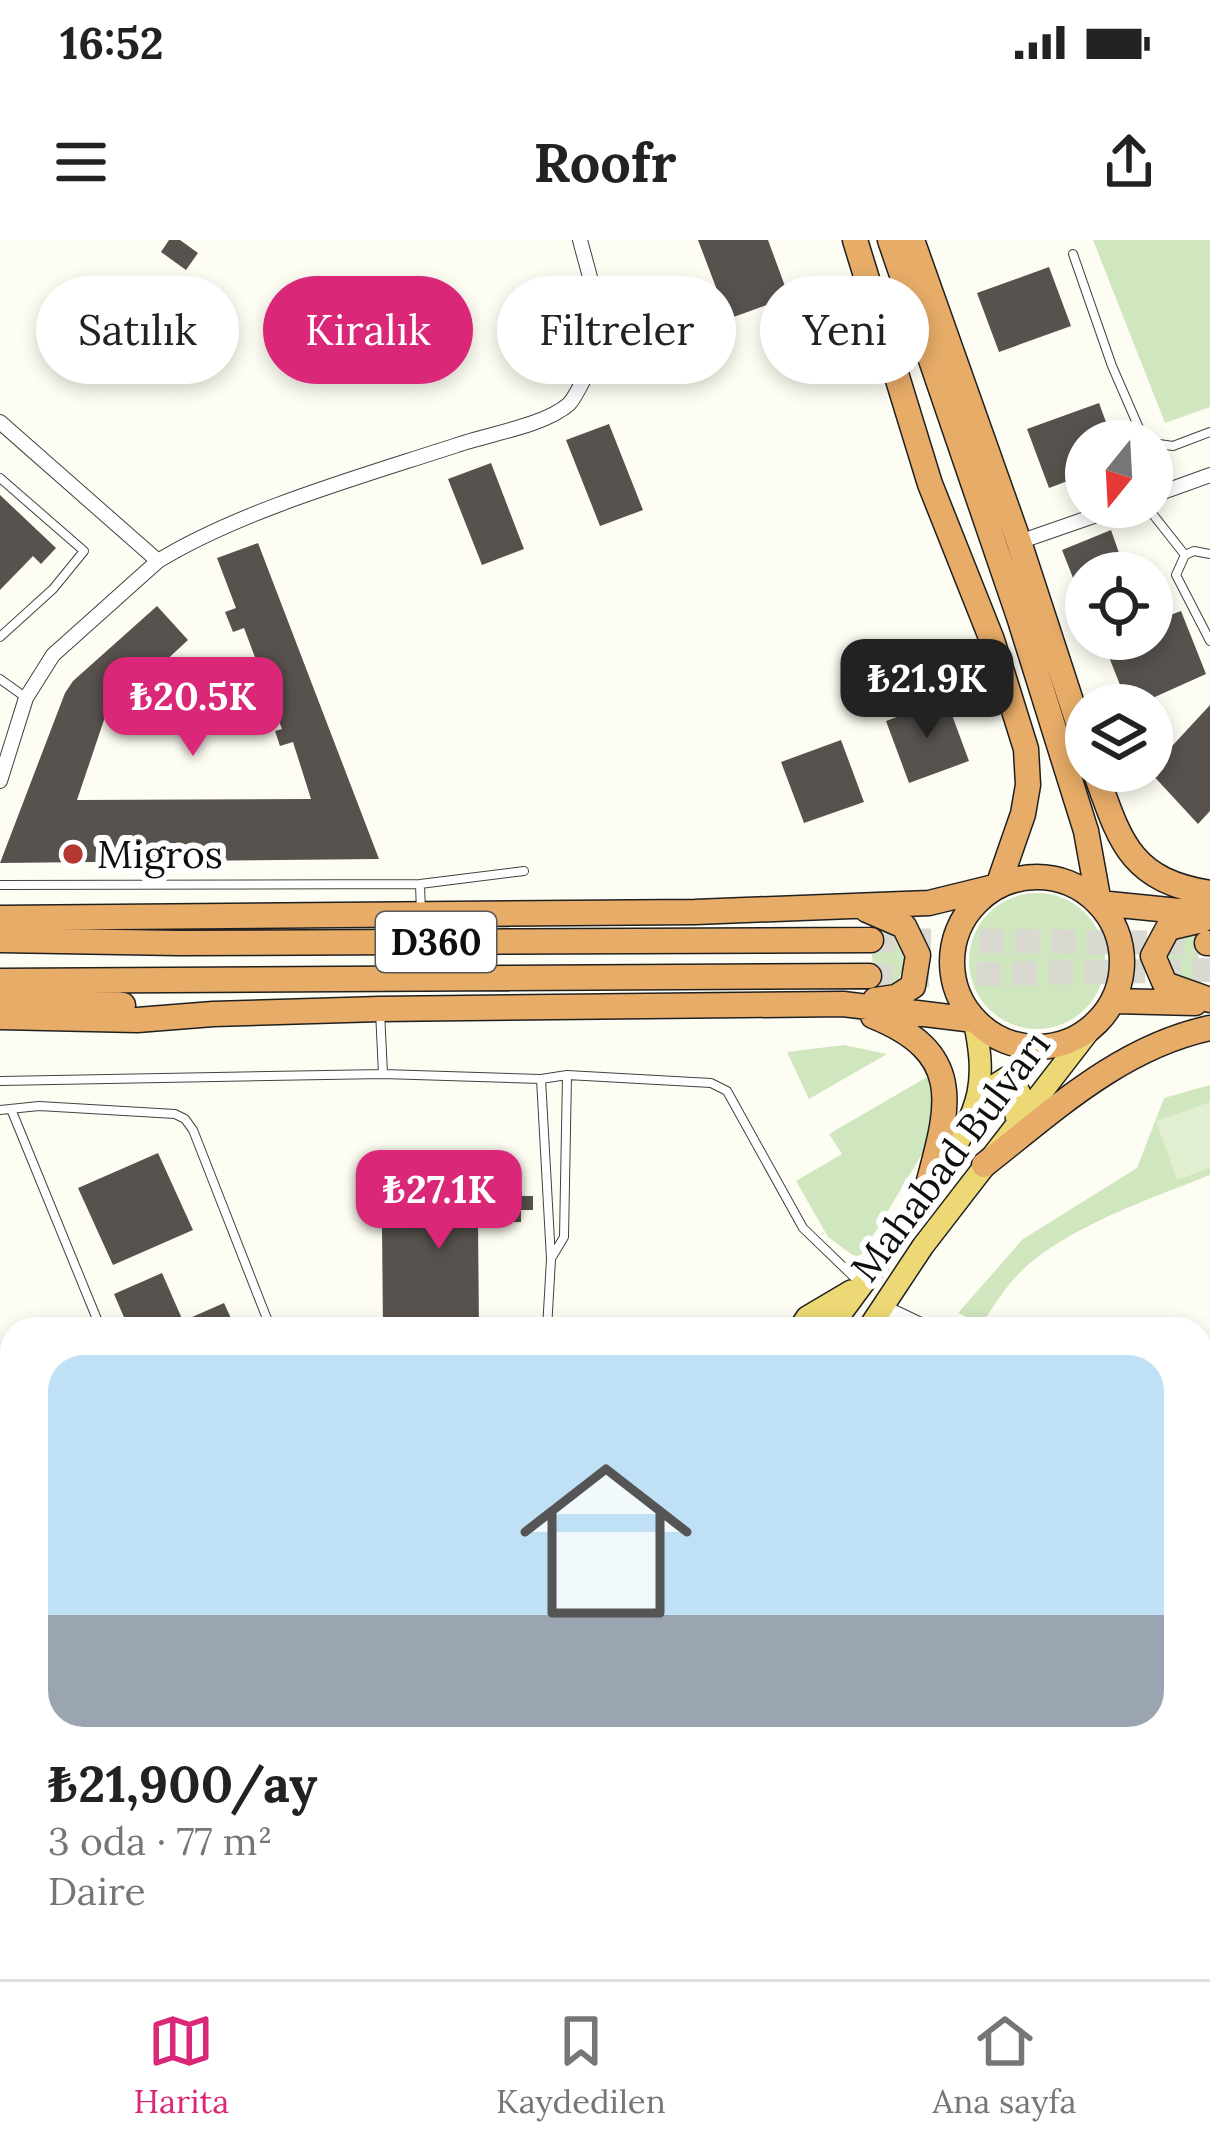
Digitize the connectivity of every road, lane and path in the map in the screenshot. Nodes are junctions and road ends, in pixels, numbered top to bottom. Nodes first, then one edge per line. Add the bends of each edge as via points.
1 (580, 240) edge
2 (855, 240) edge
3 (890, 240) edge
4 (912, 240) edge
5 (1073, 254) dead end
6 (1135, 420) edge
7 (0, 422) edge
8 (1210, 432) edge
9 (1173, 446) edge
10 (1210, 475) edge
11 (0, 478) edge
12 (1173, 488) edge
13 (1065, 526) edge
14 (1170, 528) edge
15 (1019, 542) junction
16 (1210, 554) edge
17 (1185, 555) junction
18 (158, 561) junction
19 (0, 637) edge
20 (1210, 641) edge
21 (0, 679) edge
22 (1065, 684) edge
23 (26, 698) junction
24 (0, 782) edge
25 (1102, 792) edge
26 (524, 871) dead end
27 (420, 884) junction
28 (0, 885) edge
29 (998, 886) junction
30 (1210, 893) edge
31 (1099, 903) junction
32 (858, 906) junction
33 (422, 915) junction
34 (0, 918) edge
35 (171, 918) junction
36 (1209, 929) edge
37 (0, 937) edge
38 (871, 940) tunnel mouth
39 (869, 976) tunnel mouth
40 (0, 981) edge
41 (0, 994) edge
42 (1114, 1001) junction
43 (1210, 1002) edge
44 (843, 1004) junction
45 (380, 1010) junction
46 (213, 1013) junction
47 (0, 1017) edge
48 (974, 1020) junction
49 (1092, 1027) junction
50 (1210, 1028) edge
51 (382, 1074) junction
52 (567, 1076) junction
53 (541, 1079) junction
54 (0, 1081) edge
55 (978, 1096) junction
56 (5, 1109) edge
57 (1012, 1128) junction
58 (984, 1165) junction
59 (926, 1192) junction
60 (551, 1258) junction
61 (861, 1284) junction
62 (883, 1307) junction
63 (96, 1317) edge
64 (266, 1317) edge
65 (549, 1317) edge
66 (807, 1317) edge
67 (838, 1317) edge
68 (876, 1317) edge
69 (904, 1317) edge

1 - 18 street via 599,340 568,404 202,535
2 - 29 highway via 930,484 1026,749 1023,814
3 - 31 highway via 1026,639 1086,831
4 - 15 highway
5 - 6 lane
7 - 18 street
8 - 9 lane
10 - 12 street
11 - 19 lane via 83,551
13 - 15 street
14 - 17 lane
15 - 22 highway
16 - 17 lane
17 - 20 lane via 1176,575
18 - 23 street via 52,655
21 - 23 lane
23 - 24 street
25 - 30 highway via 1118,834 1146,871 1175,888
26 - 27 lane
27 - 28 lane
27 - 33 lane
29 - 31 highway via 1051,878
29 - 32 highway via 929,903
29 - 48 highway via 961,922 953,947 959,998
31 - 36 highway
31 - 42 highway via 1120,940
32 - 33 highway
32 - 44 highway via 904,926 918,970 914,986 896,998
33 - 35 highway
34 - 35 highway
35 - 37 highway
36 - 43 highway via 1168,928 1153,956 1165,984
37 - 38 highway, D360 via 178,944
39 - 40 highway, D360
41 - 46 highway
42 - 43 highway
42 - 49 highway
44 - 45 highway
44 - 48 highway
44 - 59 highway via 906,1030 938,1066 947,1109
45 - 46 highway
45 - 51 lane
46 - 47 highway
48 - 49 highway via 1021,1046 1048,1047
48 - 55 main road, Mahabad Bulvarı
49 - 57 main road, Mahabad Bulvarı
50 - 58 highway via 1172,1036 1109,1068
51 - 53 lane
51 - 54 lane
52 - 53 lane
52 - 60 lane via 564,1237
52 - 61 lane via 727,1090 803,1228
53 - 60 lane
55 - 57 main road via 1006,1078 1016,1083 1021,1096
55 - 59 main road, Mahabad Bulvarı
56 - 63 lane
56 - 64 lane via 185,1119
57 - 58 main road, Mahabad Bulvarı
58 - 62 main road, Mahabad Bulvarı
59 - 61 main road, Mahabad Bulvarı
60 - 65 lane
61 - 66 main road
61 - 67 main road, Mahabad Bulvarı
62 - 68 main road, Mahabad Bulvarı
62 - 69 street

